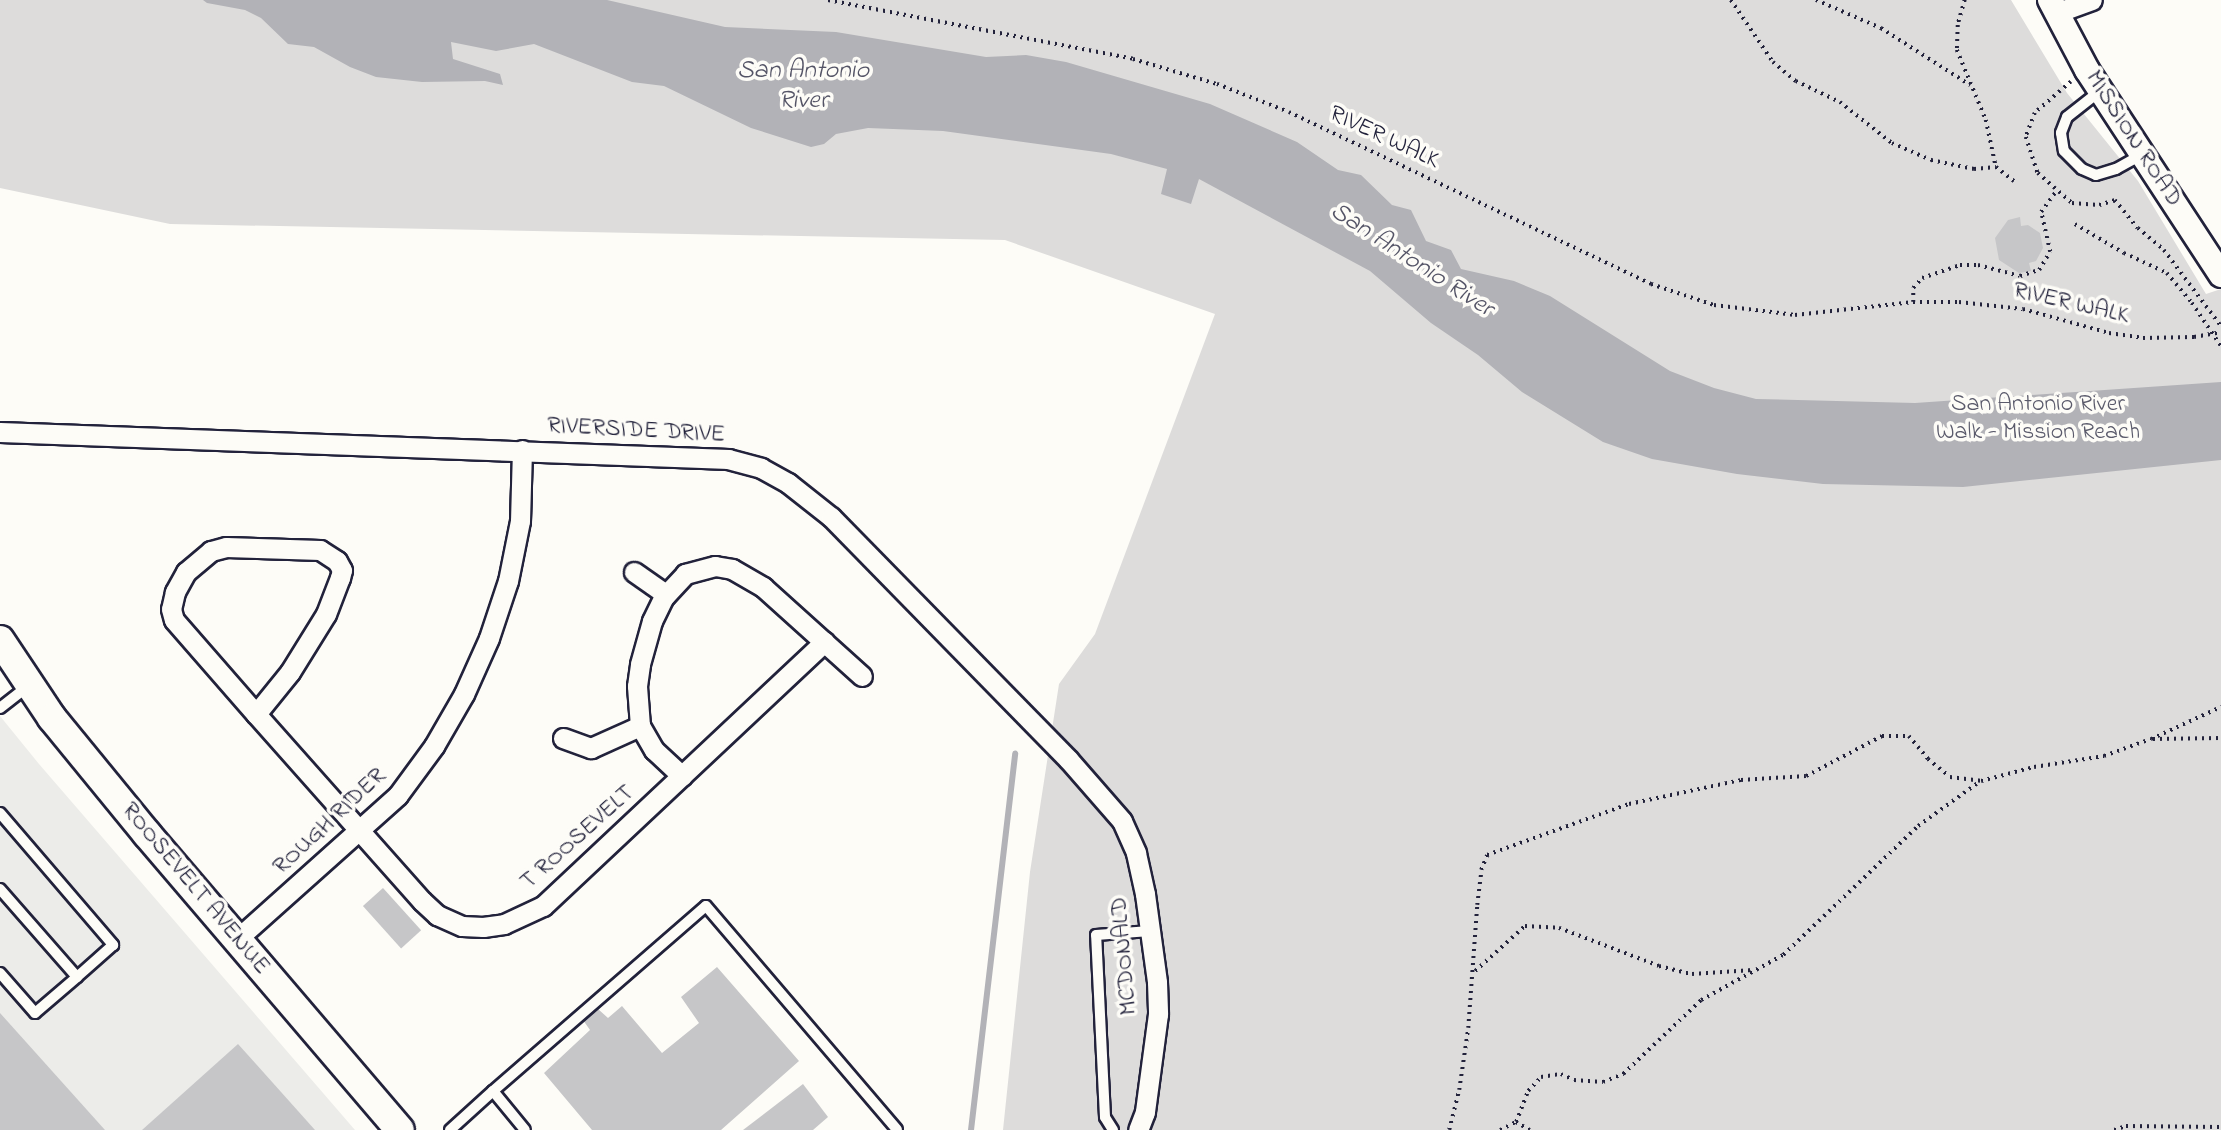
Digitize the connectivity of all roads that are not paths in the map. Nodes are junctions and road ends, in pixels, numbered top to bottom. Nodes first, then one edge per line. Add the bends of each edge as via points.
1 (2092, 0) edge
2 (2053, 6) edge
3 (2101, 91) junction
4 (2141, 155) junction
5 (2221, 275) edge
6 (0, 432) edge
7 (522, 450) junction
8 (634, 572) dead end
9 (666, 594) junction
10 (0, 640) edge
11 (824, 642) junction
12 (862, 676) dead end
13 (29, 685) junction
14 (0, 708) edge
15 (256, 714) junction
16 (640, 726) junction
17 (563, 738) dead end
18 (682, 776) junction
19 (0, 813) edge
20 (1122, 821) joint
21 (360, 831) junction
22 (0, 889) edge
23 (1150, 931) junction
24 (236, 940) junction
25 (0, 973) edge
26 (77, 976) junction
27 (493, 1091) junction
28 (400, 1130) edge
29 (450, 1130) edge
30 (525, 1130) edge
31 (897, 1130) edge
32 (1113, 1130) edge
33 (1138, 1130) edge

1 - 2 street
2 - 3 street, MISSION ROAD
3 - 4 street, MISSION ROAD
3 - 4 lane via 2067,117 2062,133 2064,151 2081,169 2096,176
4 - 5 street, MISSION ROAD
6 - 7 street, RIVERSIDE DRIVE
7 - 20 street, RIVERSIDE DRIVE via 728,459 761,468 788,483 831,517 1068,759
7 - 21 street, ROUGH RIDER via 520,522 508,581 489,638 434,746 398,795
8 - 9 street
9 - 11 street via 694,569 732,569 763,587
9 - 16 street via 652,621 640,664 636,710
10 - 13 main road, ROOSEVELT AVENUE
11 - 12 street
11 - 18 street, T ROOSEVELT
13 - 14 lane
13 - 24 main road, ROOSEVELT AVENUE
15 - 15 street, T ROOSEVELT via 174,620 175,592 186,572 211,551 226,547 320,550 342,570 331,602 290,672
15 - 21 street, T ROOSEVELT
16 - 17 street via 591,748
16 - 18 street via 654,750
18 - 21 street, T ROOSEVELT via 542,906 504,925 462,926 438,915
19 - 26 lane via 113,945
20 - 23 street, MCDONALD via 1136,853
21 - 24 street, ROUGH RIDER
22 - 26 lane
23 - 32 lane via 1096,935 1105,1117
23 - 33 street, MCDONALD via 1158,1014 1145,1112
24 - 28 main road, ROOSEVELT AVENUE
25 - 26 lane via 35,1013
27 - 29 lane
27 - 30 lane
27 - 31 lane via 706,906

